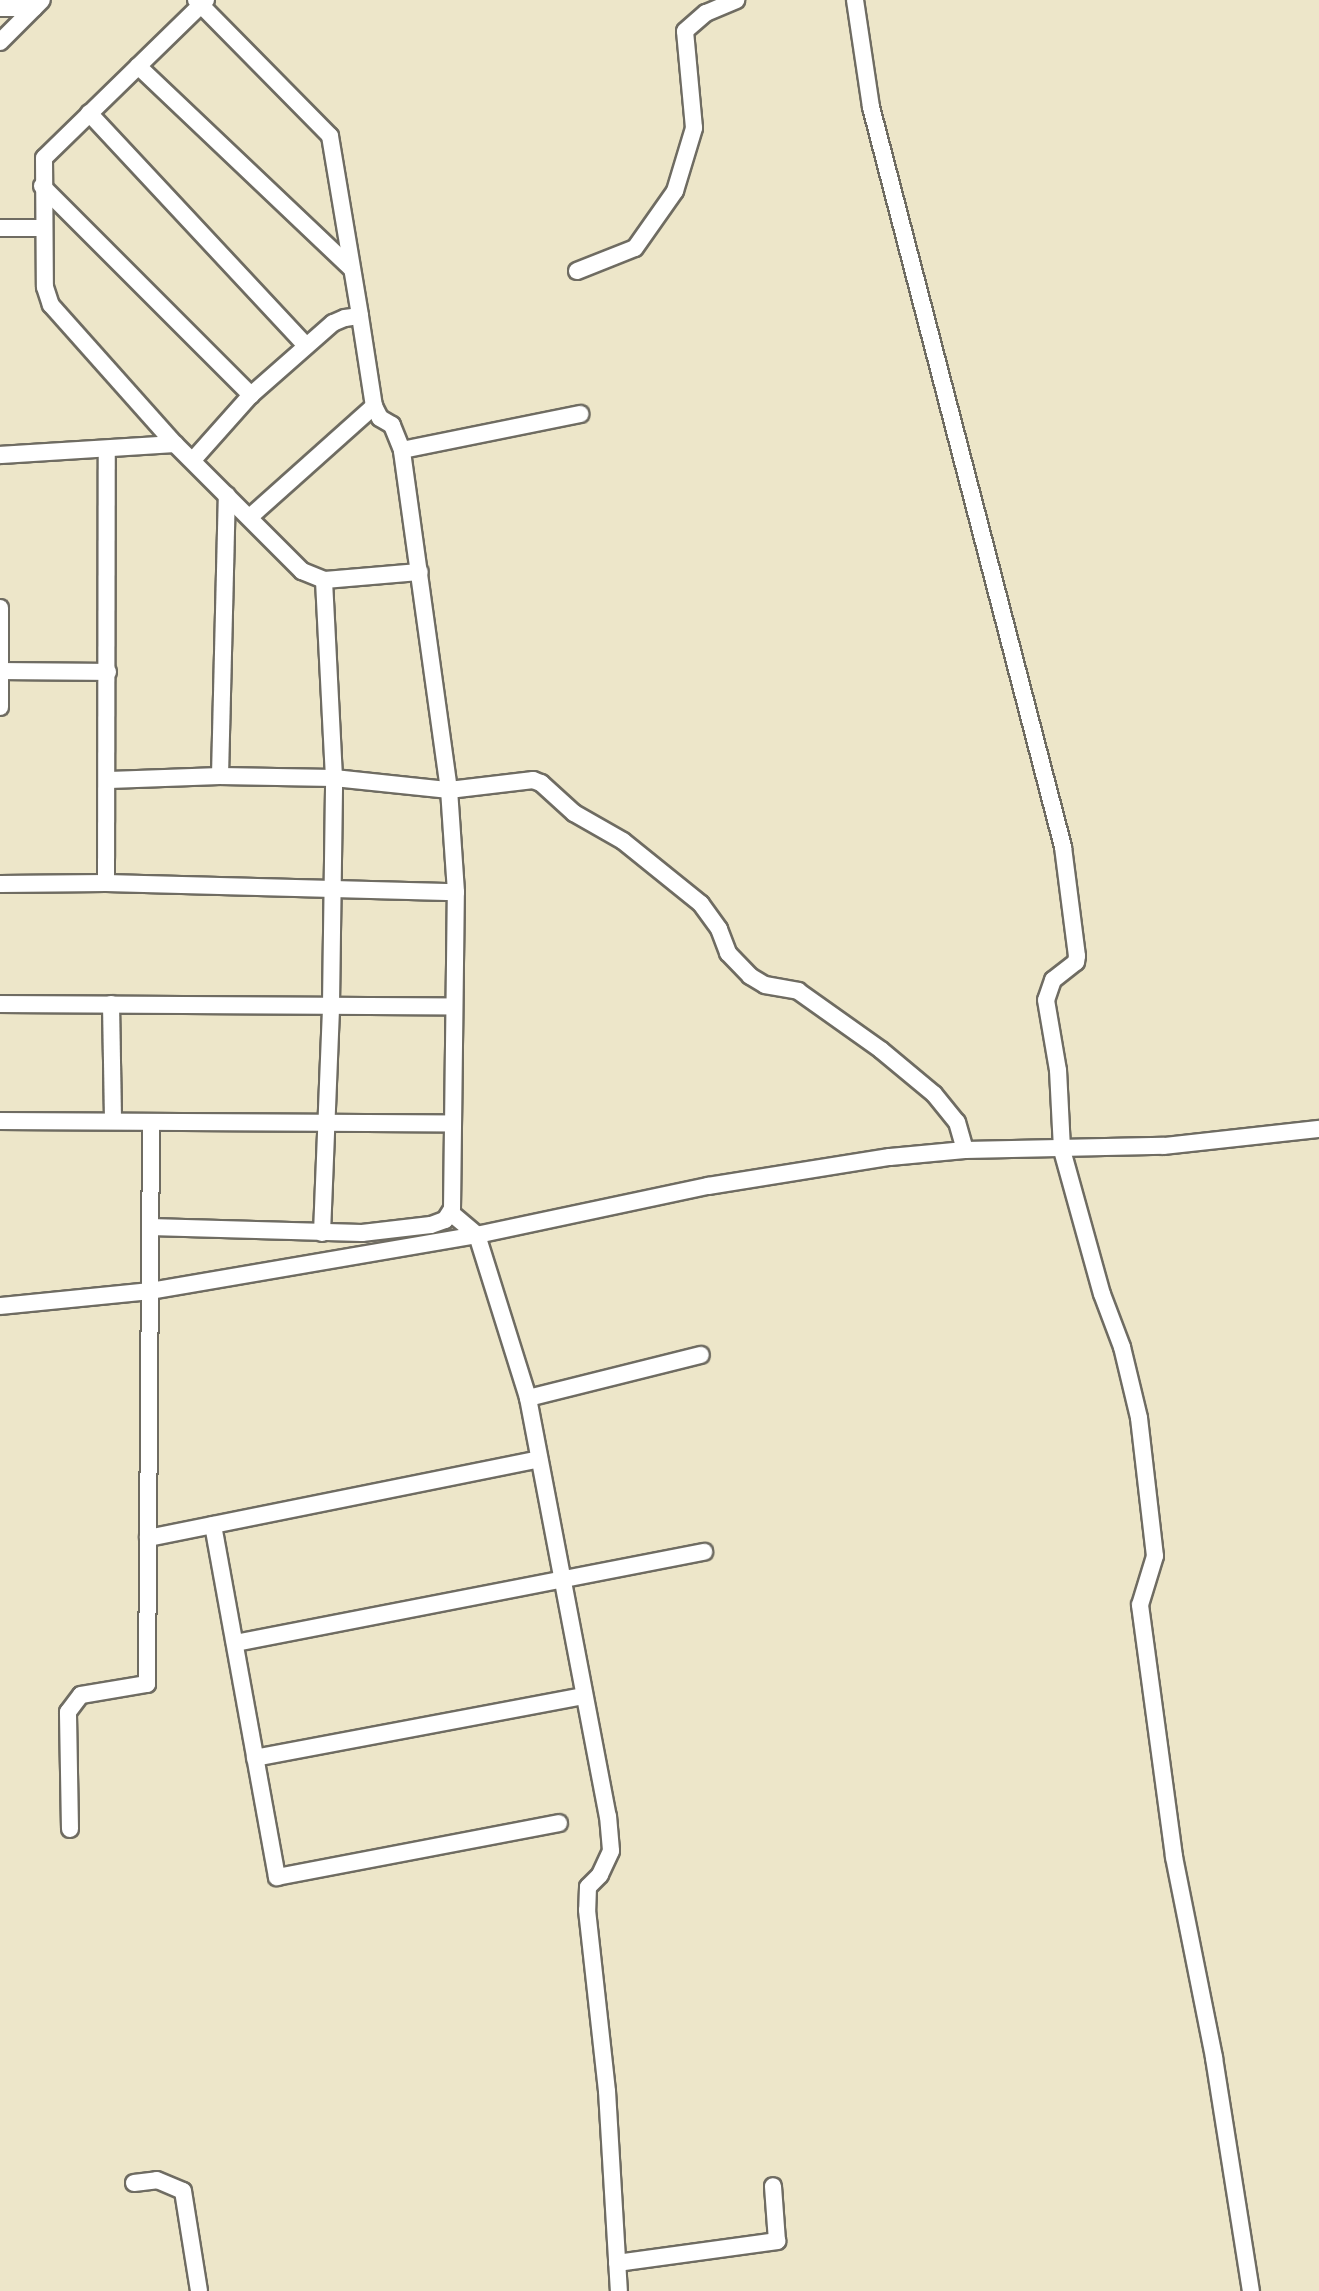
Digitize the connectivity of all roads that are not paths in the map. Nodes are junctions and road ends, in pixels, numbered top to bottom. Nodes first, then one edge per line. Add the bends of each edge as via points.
1 (736, 0) edge
2 (855, 0) edge
3 (201, 2) edge
4 (38, 4) edge
5 (0, 8) edge
6 (0, 42) edge
7 (138, 66) junction
8 (89, 113) junction
9 (42, 186) junction
10 (0, 228) edge
11 (42, 228) junction
12 (351, 268) junction
13 (577, 271) dead end
14 (360, 316) junction
15 (306, 346) junction
16 (251, 395) junction
17 (374, 406) junction
18 (580, 414) dead end
19 (175, 444) junction
20 (107, 449) junction
21 (402, 450) junction
22 (0, 455) edge
23 (193, 460) junction
24 (227, 495) junction
25 (250, 517) junction
26 (420, 572) junction
27 (324, 580) junction
28 (0, 608) edge
29 (0, 671) edge
30 (108, 672) junction
31 (0, 707) edge
32 (220, 776) junction
33 (334, 778) junction
34 (109, 780) junction
35 (449, 790) junction
36 (106, 883) junction
37 (0, 884) edge
38 (333, 887) junction
39 (456, 892) junction
40 (0, 1004) edge
41 (111, 1004) junction
42 (331, 1004) junction
43 (453, 1006) junction
44 (0, 1121) edge
45 (113, 1121) junction
46 (450, 1123) junction
47 (151, 1124) junction
48 (326, 1125) junction
49 (1319, 1129) edge
50 (965, 1150) junction
51 (1062, 1150) junction
52 (451, 1213) junction
53 (150, 1227) junction
54 (322, 1233) junction
55 (477, 1235) junction
56 (150, 1291) junction
57 (0, 1306) edge
58 (701, 1355) dead end
59 (528, 1398) junction
60 (539, 1459) junction
61 (213, 1525) junction
62 (148, 1538) junction
63 (704, 1552) dead end
64 (561, 1582) junction
65 (235, 1643) junction
66 (584, 1696) junction
67 (255, 1758) junction
68 (559, 1823) dead end
69 (70, 1829) dead end
70 (134, 2183) dead end
71 (773, 2186) dead end
72 (617, 2263) junction
73 (199, 2291) edge
74 (619, 2291) edge
75 (1251, 2291) edge

1 - 13 street via 706,13 685,31 694,128 675,191 635,248
2 - 51 street via 871,107 1063,847 1077,956 1053,980 1046,1000 1058,1070
3 - 7 street
3 - 12 street via 330,136
4 - 5 street
4 - 6 street
7 - 8 street
7 - 12 street
8 - 9 street via 44,158
8 - 15 street
9 - 11 street
9 - 16 street
10 - 11 street
11 - 19 street via 51,305
12 - 14 street
14 - 15 street via 333,323
14 - 17 street
15 - 16 street
16 - 23 street
17 - 21 street via 392,425
17 - 25 street
18 - 21 street
19 - 20 street
19 - 23 street
20 - 22 street
20 - 30 street
21 - 26 street
23 - 24 street
24 - 25 street
24 - 32 street
25 - 27 street via 293,563
26 - 27 street
26 - 35 street
27 - 33 street
28 - 29 street
29 - 30 street
29 - 31 street
30 - 34 street
32 - 33 street
32 - 34 street
33 - 35 street
33 - 38 street
34 - 36 street
35 - 39 street
35 - 50 street via 541,783 574,813 623,841 701,904 728,953 750,976 765,985 798,991 934,1094 957,1122
36 - 37 street
36 - 38 street
38 - 39 street
38 - 42 street
39 - 43 street
40 - 41 street
41 - 42 street
41 - 45 street
42 - 43 street
42 - 48 street
43 - 46 street
44 - 45 street
45 - 47 street
46 - 48 street
46 - 52 street
47 - 48 street
47 - 53 street
48 - 54 street
49 - 51 street via 1164,1146
50 - 51 street
50 - 55 street via 708,1186
51 - 75 street via 1139,1418 1155,1556 1140,1605 1174,1857 1214,2058
52 - 54 street via 441,1222 415,1229
52 - 55 street
53 - 54 street
53 - 56 street
55 - 56 street
55 - 59 street
56 - 57 street
56 - 62 street
58 - 59 street
59 - 60 street
60 - 61 street
60 - 64 street
61 - 62 street
61 - 65 street
62 - 69 street via 147,1684 81,1695 68,1712
63 - 64 street
64 - 65 street
64 - 66 street
65 - 67 street
66 - 67 street
66 - 72 street via 611,1851 588,1887 587,1910 607,2091
67 - 68 street via 277,1877
70 - 73 street via 157,2180 183,2191
71 - 72 street via 777,2241
72 - 74 street

